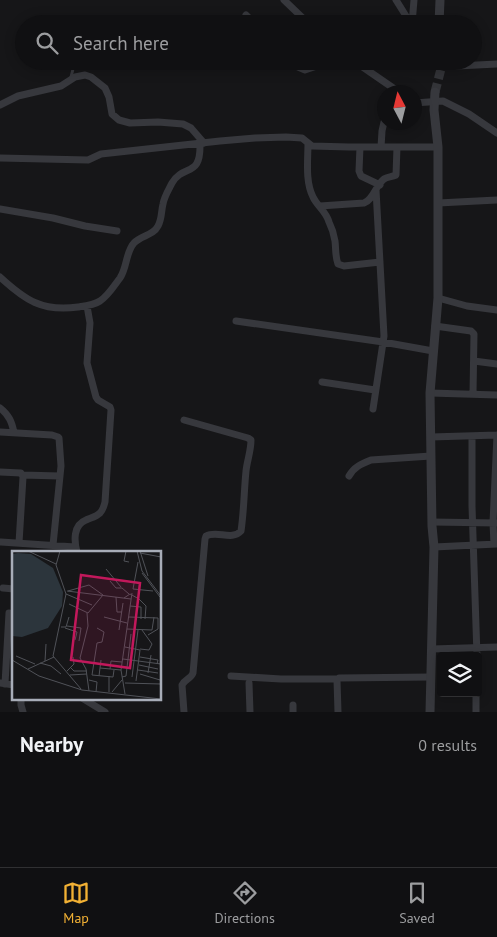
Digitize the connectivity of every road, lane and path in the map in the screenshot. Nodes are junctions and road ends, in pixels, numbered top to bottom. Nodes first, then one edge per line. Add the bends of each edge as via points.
1 (284, 0) edge
2 (396, 0) edge
3 (414, 0) edge
4 (440, 0) edge
5 (300, 15) edge
6 (405, 15) edge
7 (412, 15) edge
8 (439, 15) edge
9 (497, 64) edge
10 (482, 65) edge
11 (73, 70) edge
12 (367, 70) edge
13 (70, 80) junction
14 (389, 85) edge
15 (434, 96) junction
16 (422, 100) edge
17 (0, 104) edge
18 (382, 130) edge
19 (497, 133) edge
20 (202, 143) junction
21 (308, 143) junction
22 (360, 147) junction
23 (381, 147) junction
24 (397, 147) junction
25 (438, 147) junction
26 (0, 158) edge
27 (378, 187) junction
28 (497, 200) edge
29 (438, 203) junction
30 (320, 206) junction
31 (0, 209) edge
32 (117, 231) dead end
33 (380, 262) junction
34 (0, 277) edge
35 (438, 298) junction
36 (87, 306) junction
37 (497, 310) edge
38 (236, 321) dead end
39 (435, 326) junction
40 (383, 342) junction
41 (433, 351) junction
42 (474, 360) junction
43 (497, 364) edge
44 (322, 382) dead end
45 (375, 390) junction
46 (430, 393) junction
47 (473, 394) junction
48 (497, 395) edge
49 (0, 408) edge
50 (373, 409) dead end
51 (184, 420) dead end
52 (0, 432) edge
53 (14, 433) junction
54 (497, 436) edge
55 (431, 437) junction
56 (472, 437) junction
57 (431, 456) junction
58 (0, 472) edge
59 (22, 475) junction
60 (60, 476) junction
61 (349, 476) dead end
62 (432, 522) junction
63 (472, 523) junction
64 (495, 523) edge
65 (1, 542) edge
66 (19, 543) junction
67 (495, 544) edge
68 (52, 545) junction
69 (473, 545) junction
70 (434, 547) junction
71 (76, 549) edge
72 (4, 588) dead end
73 (12, 589) edge
74 (9, 613) dead end
75 (477, 647) junction
76 (497, 647) edge
77 (432, 649) junction
78 (477, 652) edge
79 (231, 676) dead end
80 (432, 677) junction
81 (338, 679) junction
82 (3, 683) edge
83 (249, 683) dead end
84 (476, 697) edge
85 (85, 700) edge
86 (106, 712) edge
87 (184, 712) edge
88 (250, 712) edge
89 (338, 712) edge
90 (430, 712) edge
91 (476, 712) edge

1 - 5 street
2 - 6 street
3 - 7 street
4 - 8 street
9 - 10 street
11 - 13 lane
12 - 14 street
13 - 17 street via 61,86 27,93
13 - 20 street via 80,76 92,77 108,93 112,114 119,120 183,124
15 - 16 street
15 - 19 street
15 - 25 street
18 - 23 street
20 - 21 street via 286,137 302,138
20 - 26 street via 101,154 88,160
20 - 36 street via 198,164 173,182 163,201 161,220 156,230 134,243 120,278 100,301
21 - 22 street via 312,146
21 - 30 street via 308,176 314,199
22 - 23 street
22 - 27 street via 360,174
23 - 24 street
24 - 25 street
24 - 27 street via 396,174 384,179
25 - 29 street
27 - 30 street via 367,202
27 - 33 street
28 - 29 street
29 - 35 street
30 - 33 street via 329,220 340,266
31 - 32 street
33 - 40 street
34 - 36 street via 17,292 40,305 69,309
35 - 37 street
35 - 39 street
36 - 71 street via 90,323 88,369 96,397 111,410 105,502 100,514 78,526
38 - 40 street
39 - 41 street
39 - 42 street via 473,332
40 - 41 street
40 - 45 street
41 - 46 street
42 - 43 street
42 - 47 street
44 - 45 street
45 - 50 street
46 - 47 street
46 - 55 street
47 - 48 street
49 - 53 street via 10,418
51 - 87 street via 251,440 241,531 232,536 209,534 204,539 193,673 182,685
52 - 53 street
53 - 60 street via 58,437
54 - 56 street
54 - 64 street
55 - 56 street
55 - 57 street
56 - 63 street
57 - 61 street via 370,460 355,468
57 - 62 street
58 - 59 street
59 - 60 street
59 - 66 street
60 - 68 street
62 - 63 street
62 - 70 street
63 - 64 street
63 - 69 street
64 - 67 street
65 - 66 street
66 - 68 street
67 - 69 street
68 - 71 street
69 - 70 street
69 - 75 street
70 - 77 street
72 - 73 street
74 - 82 street
75 - 76 street
75 - 77 street
75 - 78 street
77 - 80 street
79 - 81 street
80 - 81 street
80 - 90 street
81 - 89 street
83 - 88 street
84 - 91 street
85 - 86 street

